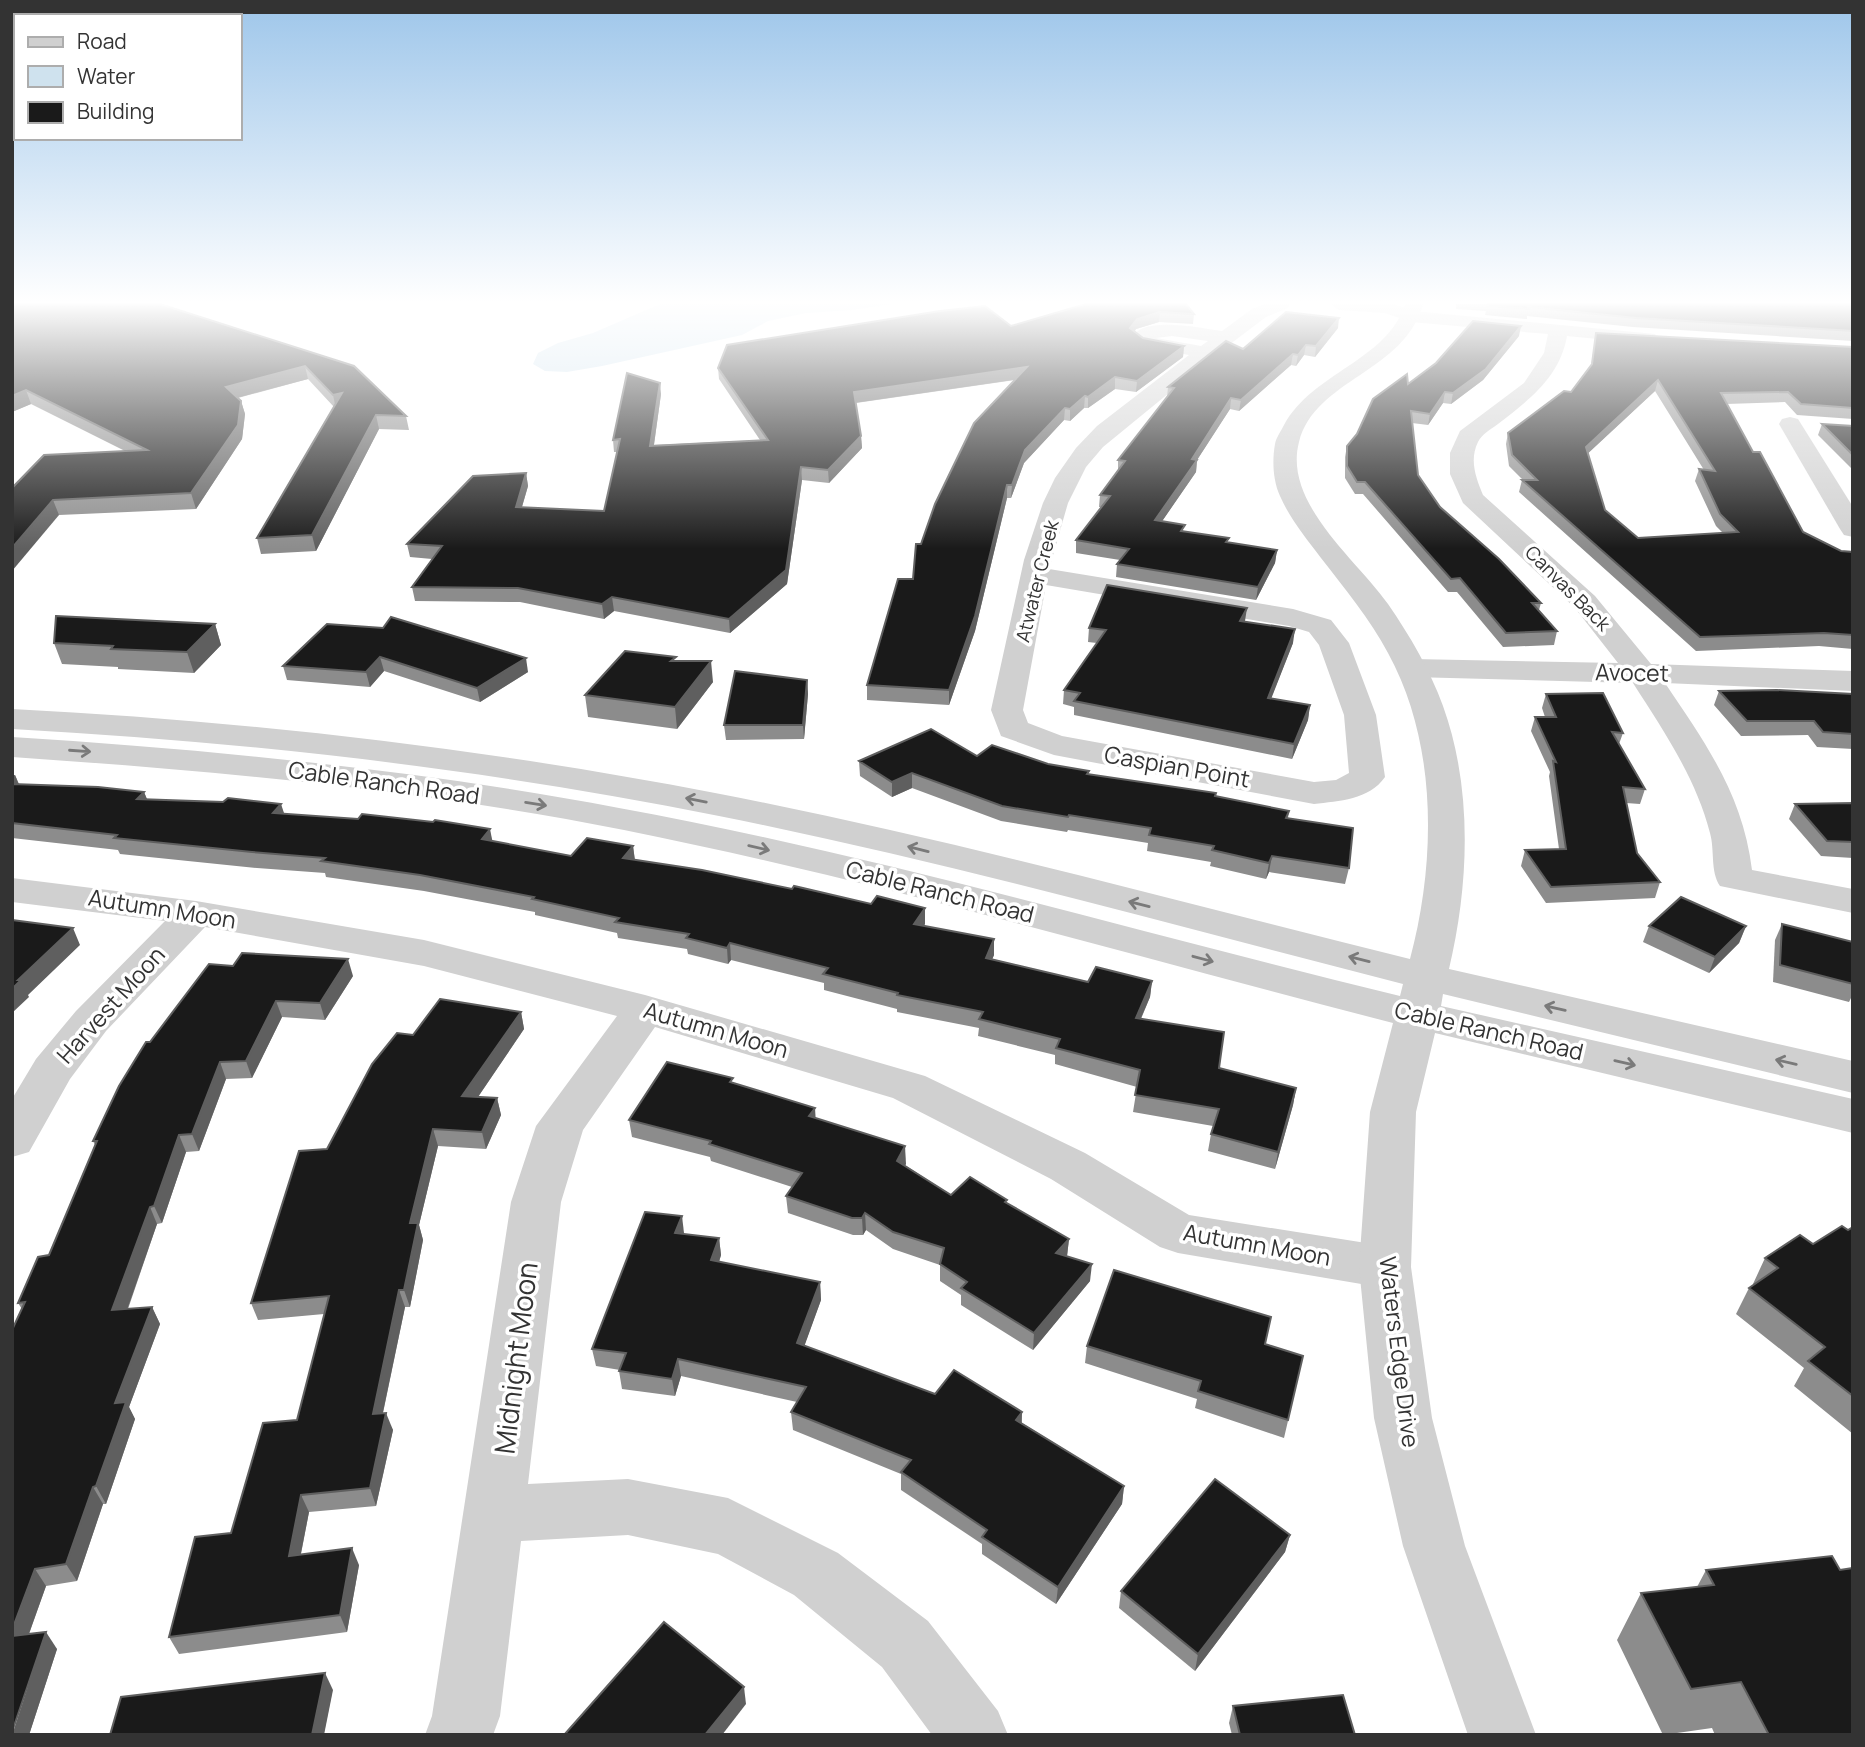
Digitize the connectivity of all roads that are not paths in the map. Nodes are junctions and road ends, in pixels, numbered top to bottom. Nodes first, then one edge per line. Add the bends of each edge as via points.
1 (1165, 386) edge
2 (1332, 386) edge
3 (1533, 386) edge
4 (1815, 426) dead end
5 (1853, 529) edge
6 (1036, 575) junction
7 (1412, 668) junction
8 (1643, 674) junction
9 (1853, 681) edge
10 (12, 719) edge
11 (1013, 729) joint
12 (12, 747) edge
13 (12, 890) edge
14 (1853, 901) edge
15 (196, 913) junction
16 (1421, 995) junction
17 (645, 1009) junction
18 (1853, 1077) edge
19 (1853, 1116) edge
20 (12, 1140) edge
21 (1385, 1267) junction
22 (496, 1514) junction
23 (460, 1735) edge
24 (974, 1735) edge
25 (1502, 1735) edge

1 - 6 street, Atwater Creek via 1091,445 1067,478 1048,525
2 - 7 street, Waters Edge Drive via 1308,405 1290,434 1285,459 1291,494 1304,519 1375,607
3 - 8 street, Canvas Back via 1468,436 1462,474 1472,498 1585,602
4 - 5 street via 1790,424
6 - 11 street, Atwater Creek via 1007,710
6 - 11 street, Caspian Point via 1320,626 1334,643 1360,715 1367,777 1344,790 1314,793 1067,747
7 - 8 street, Avocet
7 - 16 street, Waters Edge Drive via 1435,734 1445,802 1442,897
8 - 9 street, Avocet
8 - 14 street, Canvas Back via 1699,760 1729,834 1734,878
16 -> 10 street, Cable Ranch Road via 886,842 720,804 470,762 311,742
12 -> 16 street, Cable Ranch Road via 335,775 616,818
13 - 15 street, Autumn Moon
15 - 17 street, Autumn Moon via 424,953
15 - 20 street, Harvest Moon via 91,1021 52,1070
18 -> 16 street, Cable Ranch Road
16 -> 19 street, Cable Ranch Road
16 - 21 street, Waters Edge Drive via 1393,1112
17 - 21 street, Autumn Moon via 909,1087 1068,1166 1178,1233
17 - 22 street, Midnight Moon via 559,1126 536,1202
21 - 25 street, Waters Edge Drive via 1403,1418 1434,1546
22 - 23 street, Midnight Moon
22 - 24 street via 628,1507 729,1527 816,1574 905,1644

